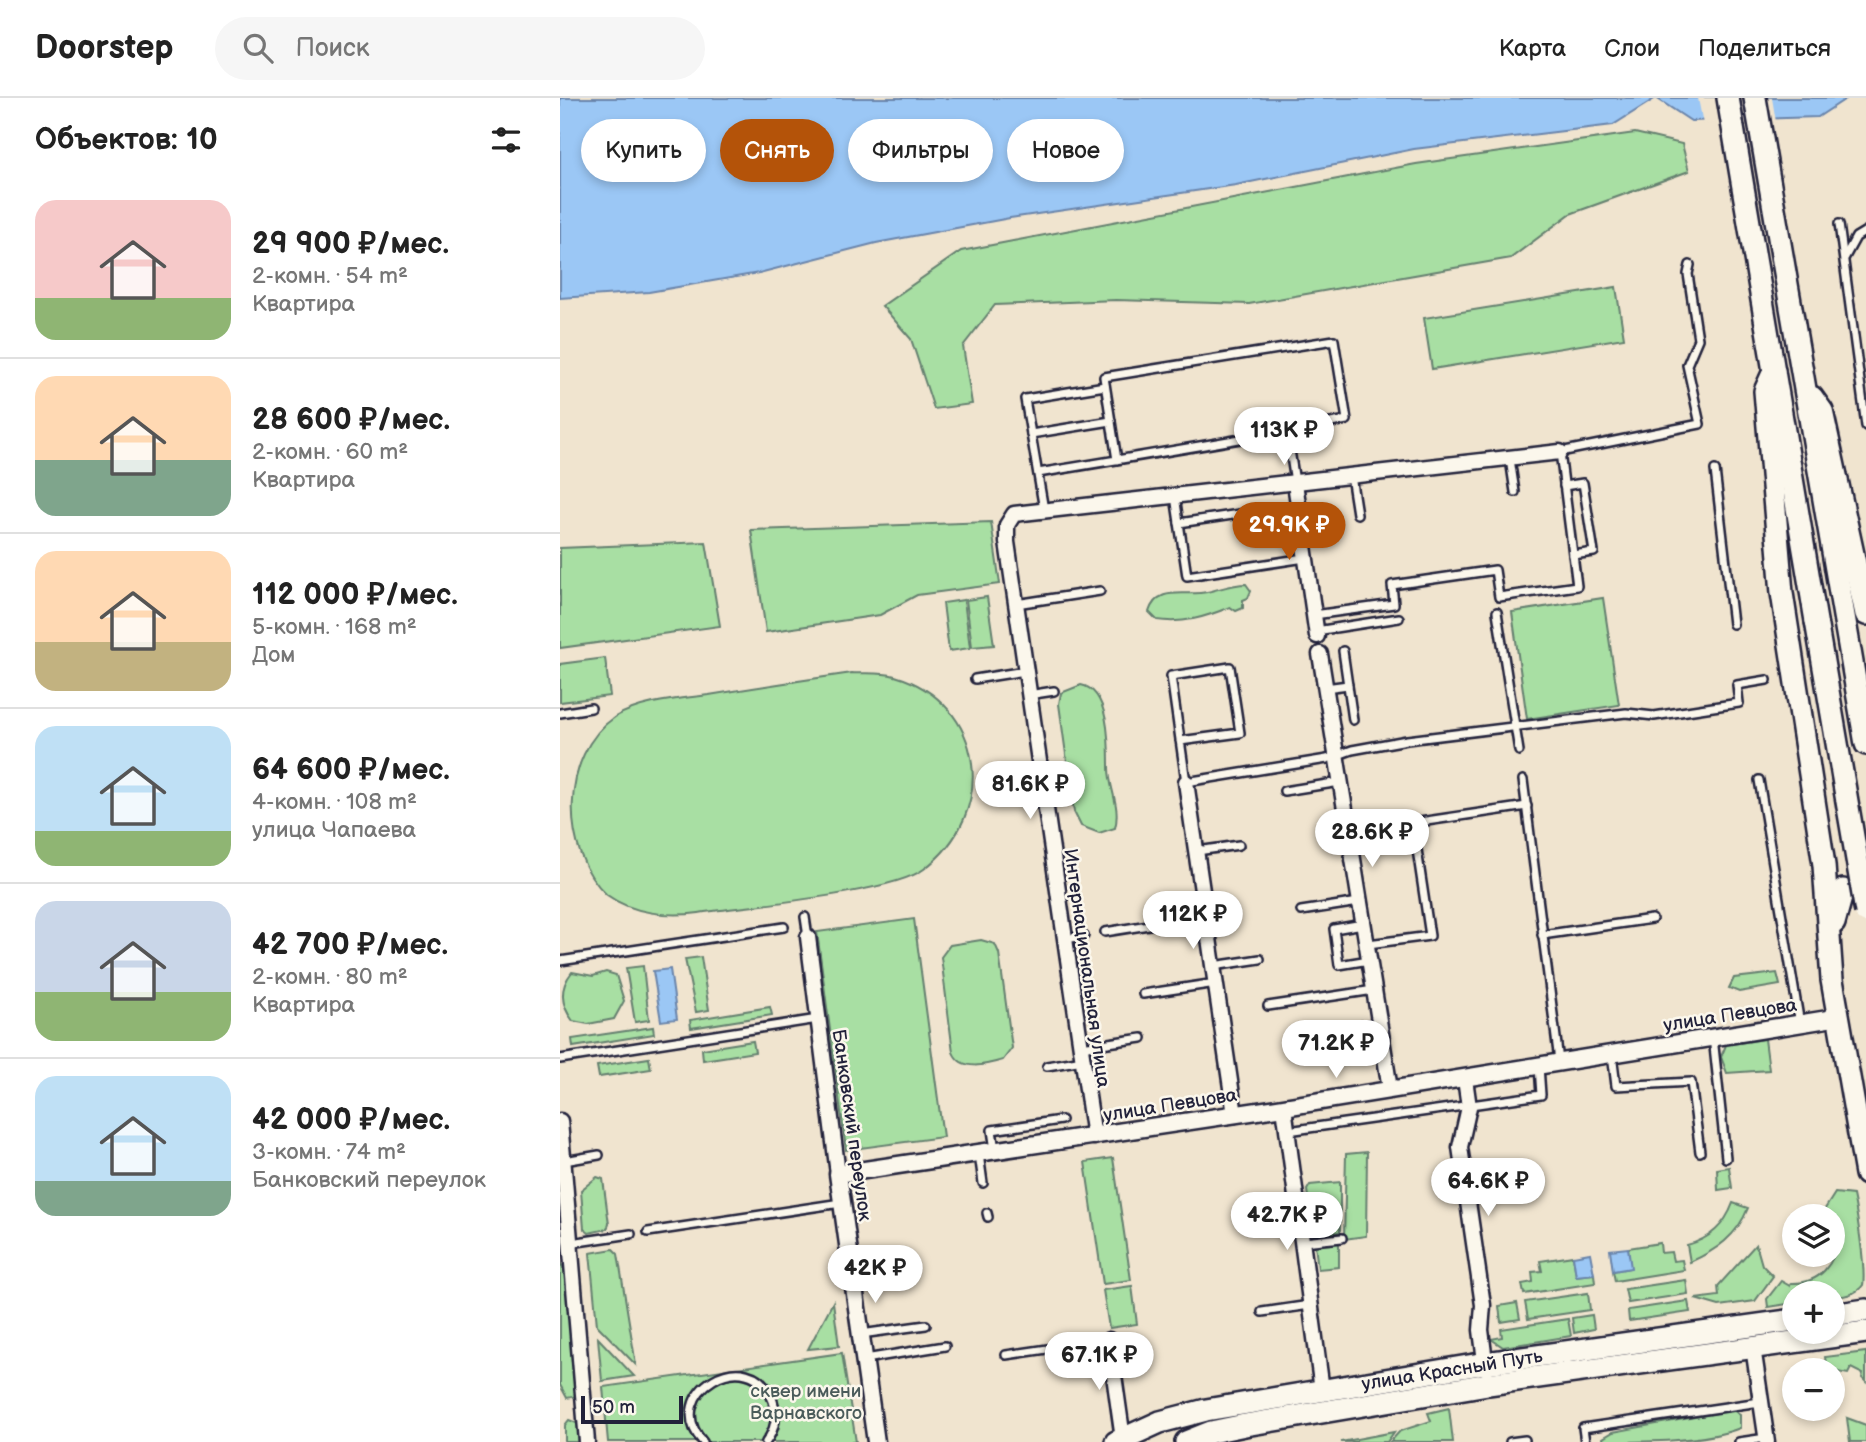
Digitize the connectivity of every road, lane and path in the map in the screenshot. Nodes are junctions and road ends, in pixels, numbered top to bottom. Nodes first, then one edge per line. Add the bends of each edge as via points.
1 (1728, 98) edge
2 (1755, 98) edge
3 (1839, 224) dead end
4 (1866, 231) edge
5 (1845, 257) junction
6 (1690, 265) dead end
7 (1774, 370) junction
8 (1105, 386) junction
9 (1804, 387) junction
10 (1111, 421) junction
11 (1866, 426) edge
12 (1287, 431) junction
13 (1031, 434) junction
14 (1560, 452) junction
15 (1510, 459) junction
16 (1117, 460) junction
17 (1715, 470) dead end
18 (1038, 473) junction
19 (1351, 477) junction
20 (1295, 483) junction
21 (1564, 486) junction
22 (1515, 492) dead end
23 (1175, 496) junction
24 (1280, 508) dead end
25 (1044, 511) junction
26 (1356, 514) dead end
27 (1179, 523) junction
28 (1573, 555) junction
29 (1306, 558) junction
30 (1100, 591) dead end
31 (1016, 604) junction
32 (1497, 612) dead end
33 (1866, 614) edge
34 (1314, 615) junction
35 (1399, 618) dead end
36 (1733, 624) dead end
37 (1317, 633) joint
38 (1343, 651) dead end
39 (1320, 654) dead end
40 (1025, 671) junction
41 (975, 679) dead end
42 (1767, 680) dead end
43 (1348, 685) junction
44 (1325, 688) junction
45 (1054, 691) dead end
46 (1028, 695) junction
47 (591, 708) dead end
48 (560, 713) edge
49 (1353, 720) dead end
50 (1517, 725) junction
51 (1180, 741) junction
52 (1866, 744) edge
53 (1519, 751) dead end
54 (1336, 755) junction
55 (1523, 780) dead end
56 (1759, 780) dead end
57 (1186, 782) junction
58 (1341, 782) junction
59 (1284, 791) dead end
60 (1527, 806) junction
61 (1239, 845) dead end
62 (1197, 851) junction
63 (1843, 890) dead end
64 (1360, 902) junction
65 (1301, 911) dead end
66 (1866, 912) edge
67 (1206, 915) junction
68 (805, 917) dead end
69 (1652, 919) dead end
70 (1364, 924) junction
71 (784, 928) dead end
72 (1105, 932) dead end
73 (1542, 935) junction
74 (1084, 936) dead end
75 (808, 937) joint
76 (1065, 939) junction
77 (1829, 942) junction
78 (1368, 944) junction
79 (1260, 959) dead end
80 (1371, 960) junction
81 (560, 961) edge
82 (1213, 966) junction
83 (1216, 983) junction
84 (1376, 990) junction
85 (1143, 995) dead end
86 (1268, 1006) dead end
87 (1840, 1017) junction
88 (818, 1019) junction
89 (1381, 1023) junction
90 (1800, 1024) junction
91 (1354, 1027) dead end
92 (1713, 1037) junction
93 (1142, 1038) dead end
94 (1082, 1054) junction
95 (1612, 1054) junction
96 (560, 1059) edge
97 (1560, 1062) junction
98 (1047, 1066) dead end
99 (1539, 1066) junction
100 (1465, 1079) junction
101 (1390, 1089) junction
102 (1284, 1107) junction
103 (1469, 1107) junction
104 (1235, 1115) junction
105 (1061, 1120) dead end
106 (560, 1121) edge
107 (1288, 1131) junction
108 (1094, 1137) junction
109 (1700, 1152) dead end
110 (987, 1153) junction
111 (599, 1155) dead end
112 (1726, 1158) dead end
113 (564, 1161) junction
114 (838, 1174) junction
115 (1866, 1174) edge
116 (983, 1183) dead end
117 (842, 1202) junction
118 (564, 1222) edge
119 (648, 1232) dead end
120 (631, 1234) dead end
121 (1342, 1238) dead end
122 (1303, 1242) junction
123 (570, 1243) junction
124 (1310, 1305) junction
125 (1866, 1310) edge
126 (1262, 1312) dead end
127 (1845, 1313) edge
128 (1782, 1322) edge
129 (926, 1325) dead end
130 (1866, 1332) edge
131 (860, 1335) junction
132 (1109, 1340) joint
133 (945, 1346) dead end
134 (1753, 1347) junction
135 (1006, 1355) dead end
136 (864, 1359) junction
137 (1486, 1363) junction
138 (1488, 1384) junction
139 (1322, 1390) junction
140 (1761, 1402) junction
141 (1525, 1440) dead end
142 (1767, 1440) edge
143 (1120, 1441) edge
144 (587, 1442) edge
145 (703, 1442) edge
146 (766, 1442) edge
147 (876, 1442) edge
148 (1186, 1442) edge
149 (1512, 1442) edge
150 (1585, 1442) edge
151 (1739, 1442) edge

1 - 7 main road
2 - 9 main road
3 - 5 lane
4 - 5 lane via 1856,237
5 - 11 lane
6 - 14 lane via 1698,339 1687,365 1700,425
7 - 66 main road, bridge
7 - 77 main road via 1765,391 1782,593 1824,865
8 - 10 lane
8 - 12 lane via 1104,377 1334,340 1348,420
8 - 13 lane via 1025,399
9 - 33 main road via 1822,411
9 - 52 main road
10 - 13 lane
10 - 16 lane
12 - 16 lane
12 - 20 lane
13 - 18 lane
14 - 15 street
14 - 21 lane
15 - 19 street
15 - 22 lane
16 - 18 lane
17 - 36 lane
18 - 25 lane
19 - 20 street
19 - 26 lane
20 - 23 street
20 - 29 street
21 - 28 lane
21 - 28 lane via 1583,483 1594,552
23 - 25 street
23 - 27 lane
24 - 27 lane
25 - 31 street, Интернациональная улица via 1014,514 1007,525
27 - 29 lane via 1186,576
28 - 34 lane via 1577,586 1499,597 1495,570 1392,585 1394,604
29 - 34 street
30 - 31 lane
31 - 40 street, Интернациональная улица
32 - 50 lane
34 - 37 street
35 - 37 lane
38 - 43 lane
39 - 44 street
40 - 41 lane
40 - 46 street, Интернациональная улица
42 - 50 lane via 1737,685 1739,703 1654,716 1626,713
43 - 44 lane
43 - 49 lane
44 - 54 street
45 - 46 lane
46 - 76 street, Интернациональная улица
47 - 48 lane
50 - 53 lane
50 - 54 lane
51 - 51 lane via 1240,733 1230,667 1171,676
51 - 57 lane
54 - 57 lane
54 - 58 street
55 - 60 lane
56 - 90 lane
57 - 62 street
58 - 59 lane
58 - 64 street
60 - 73 lane
60 - 78 lane via 1413,823 1430,936
61 - 62 lane
62 - 67 street
63 - 77 main road
64 - 65 lane
64 - 70 street
67 - 72 lane
67 - 82 street
68 - 75 lane
69 - 73 lane
70 - 78 street
70 - 80 lane via 1334,929 1339,965
71 - 81 lane
73 - 97 lane
74 - 76 lane
75 - 88 street, Банковский переулок
76 - 94 street, Интернациональная улица
77 - 87 main road
78 - 80 street
79 - 82 lane
80 - 84 street
82 - 83 street
83 - 85 lane
83 - 104 street
84 - 86 lane
84 - 89 street
87 - 90 street, улица Певцова
87 - 115 main road
88 - 96 lane
88 - 114 street, Банковский переулок
89 - 91 lane
89 - 101 street
90 - 92 street, улица Певцова
92 - 95 street, улица Певцова
92 - 112 lane
93 - 94 lane
94 - 98 lane
94 - 108 street, Интернациональная улица
95 - 97 street, улица Певцова
95 - 109 lane via 1616,1086 1691,1082
97 - 99 street, улица Певцова
99 - 100 street, улица Певцова
99 - 103 lane via 1541,1095
100 - 101 street, улица Певцова
100 - 103 street
101 - 102 street, улица Певцова
102 - 104 street, улица Певцова
102 - 107 street
103 - 107 lane
103 - 137 street via 1460,1147 1483,1305
104 - 108 street, улица Певцова
105 - 110 lane via 992,1130
106 - 113 street
107 - 122 street
108 - 110 street, улица Певцова
110 - 114 street, улица Певцова
110 - 116 lane
111 - 113 lane
113 - 118 street
114 - 117 street, Банковский переулок
117 - 119 lane
117 - 131 street, Банковский переулок
118 - 123 street
120 - 123 lane
121 - 122 lane
122 - 124 street
123 - 144 street
124 - 126 lane
124 - 139 street
125 - 127 main road
128 - 137 main road, улица Красный Путь
129 - 131 lane
130 - 134 main road, улица Красный Путь
131 - 136 street, Банковский переулок
132 - 135 lane
132 - 143 street
133 - 136 lane
134 - 138 main road, улица Красный Путь
134 - 140 street
136 - 147 street, Банковский переулок
137 - 138 street
137 - 139 main road, улица Красный Путь
138 - 148 main road, улица Красный Путь via 1245,1425
139 - 143 main road, улица Красный Путь via 1176,1417
140 - 142 street
140 - 150 lane via 1583,1428
141 - 149 lane
142 - 151 lane
145 - 146 lane via 692,1421 693,1404 700,1389 728,1373 752,1377 770,1393 775,1425

